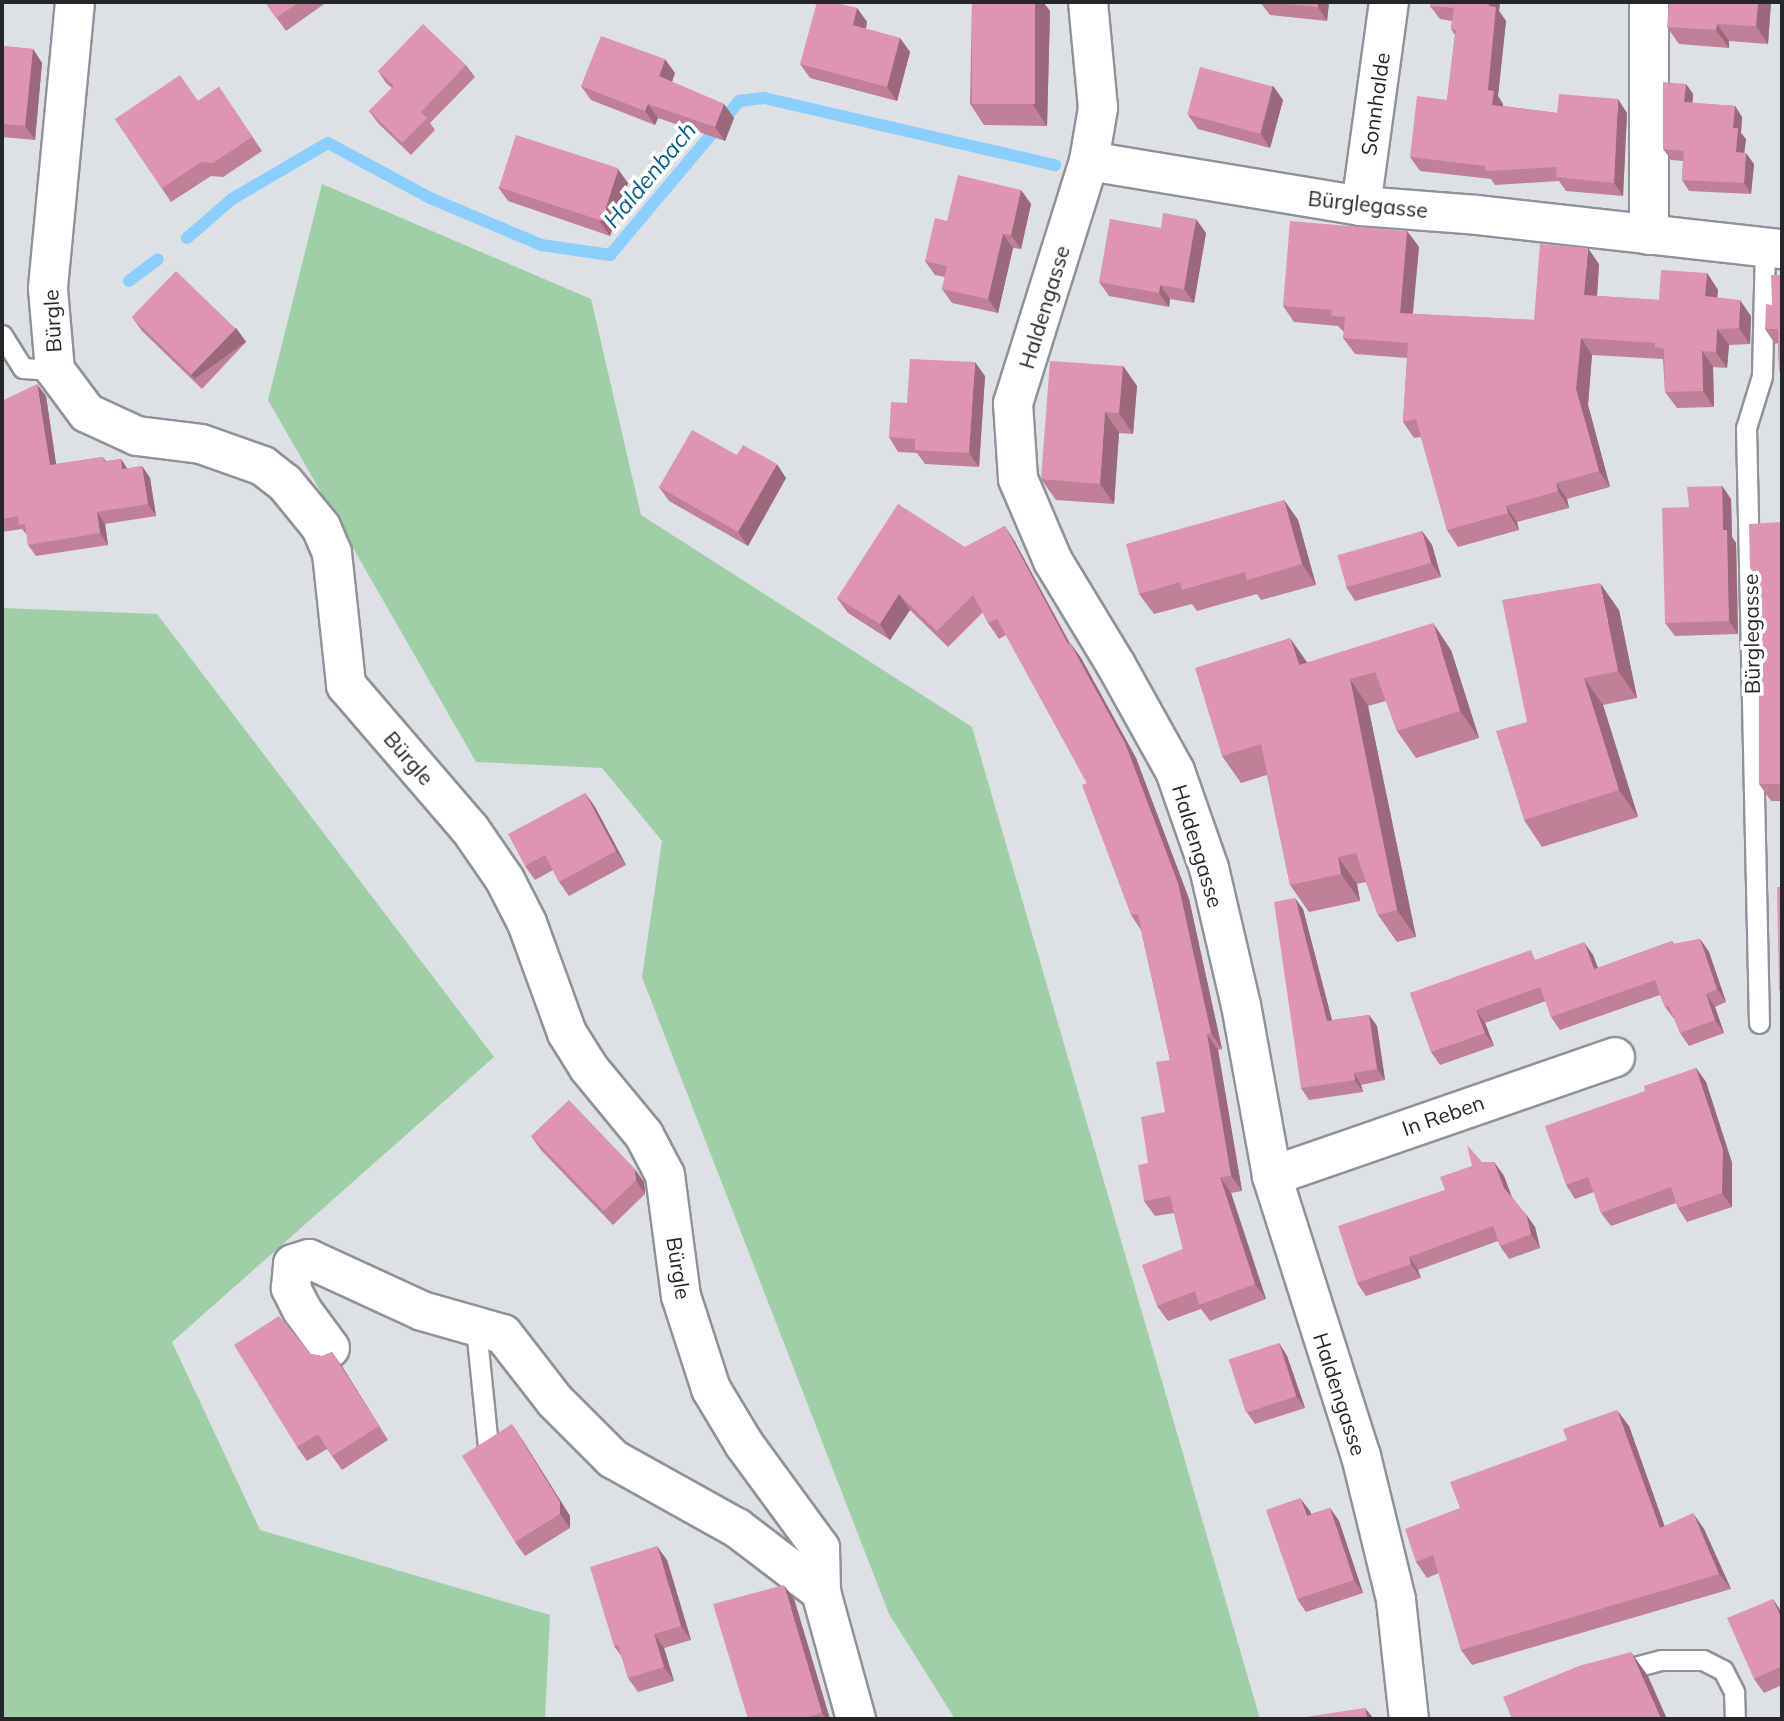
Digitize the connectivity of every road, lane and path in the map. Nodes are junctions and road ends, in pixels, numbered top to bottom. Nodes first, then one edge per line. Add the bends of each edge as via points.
1 (75, 2) edge
2 (1088, 2) edge
3 (1389, 2) edge
4 (1649, 2) edge
5 (1089, 161) junction
6 (1361, 206) junction
7 (1649, 235) junction
8 (1773, 248) edge
9 (2, 335) edge
10 (55, 370) junction
11 (1759, 1023) dead end
12 (1615, 1057) dead end
13 (1272, 1176) junction
14 (476, 1328) junction
15 (330, 1348) dead end
16 (488, 1447) edge
17 (821, 1592) junction
18 (1594, 1678) edge
19 (856, 1719) edge
20 (1409, 1719) edge
21 (1735, 1719) edge

1 - 10 street, Bürgle via 48,289
2 - 5 street, Haldengasse via 1098,108
3 - 6 street, Sonnhalde
4 - 7 street
5 - 6 street, Bürglegasse
5 - 13 street, Haldengasse via 1013,403 1018,479 1053,561 1175,771 1214,893 1241,1005
6 - 7 street, Bürglegasse
7 - 8 street, Bürglegasse
8 - 11 lane, Bürglegasse via 1762,376 1746,428
9 - 10 lane via 23,368
10 - 17 street, Bürgle via 87,413 99,419 137,436 201,444 263,466 285,483 321,527 332,552 346,685 470,829 505,880 527,923 567,1033 643,1135 665,1175 681,1296 711,1389 744,1444 820,1548
12 - 13 street, In Reben
13 - 20 street, Haldengasse via 1362,1456 1396,1600
14 - 15 street via 422,1311 309,1259 293,1264 291,1288
14 - 16 lane
14 - 17 street via 503,1334 555,1401 613,1459 737,1528
17 - 19 street, Bürgle
18 - 21 lane via 1661,1660 1703,1660 1723,1670 1734,1692

